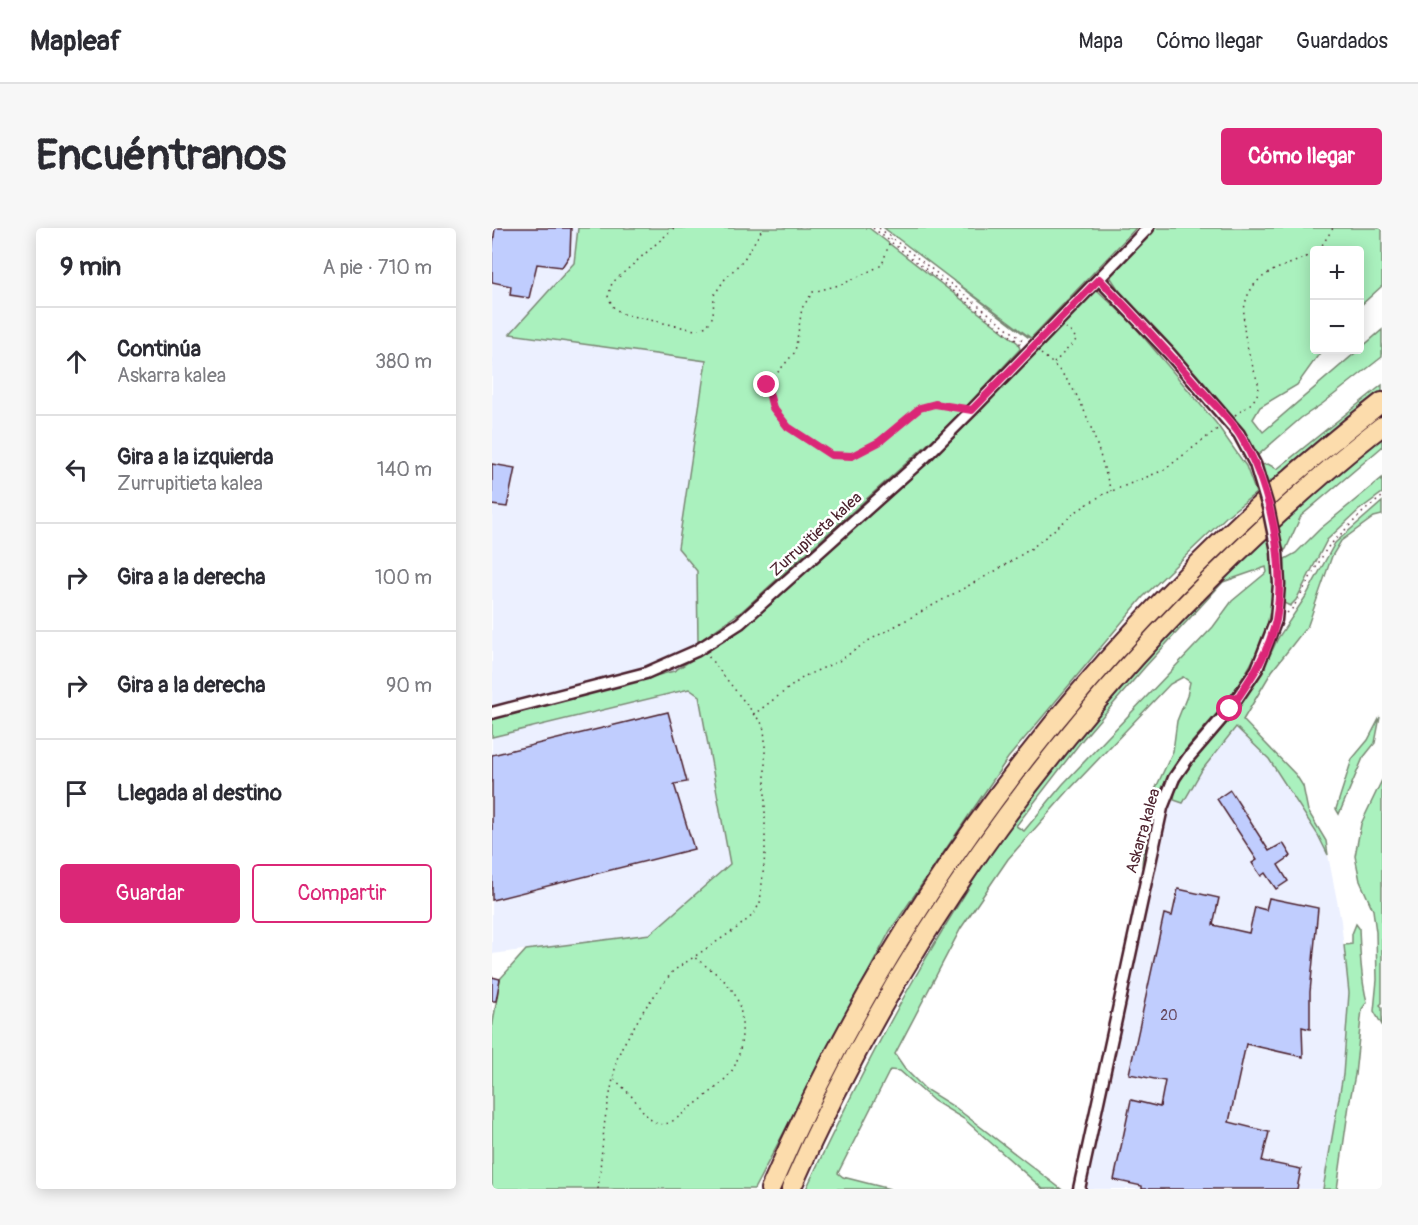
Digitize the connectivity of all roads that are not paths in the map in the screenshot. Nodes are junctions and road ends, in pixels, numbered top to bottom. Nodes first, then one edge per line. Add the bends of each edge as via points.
1 (1148, 228) edge
2 (1099, 279) junction
3 (1382, 402) edge
4 (1382, 426) edge
5 (492, 713) edge
6 (770, 1189) edge
7 (791, 1189) edge
8 (1079, 1189) edge

1 - 2 street, Zurrupitieta kalea
2 - 5 street, Zurrupitieta kalea via 1059,321 1028,346 926,456 740,623 646,673
2 - 8 street, Askarra kalea, bridge via 1239,434 1255,465 1268,507 1279,584 1276,620 1257,669 1174,778 1162,808
3 - 6 highway via 1275,491 1197,564 1060,714 926,899 880,972 825,1072
4 - 7 highway via 1275,516 1209,579 1137,654 1028,787 900,976

